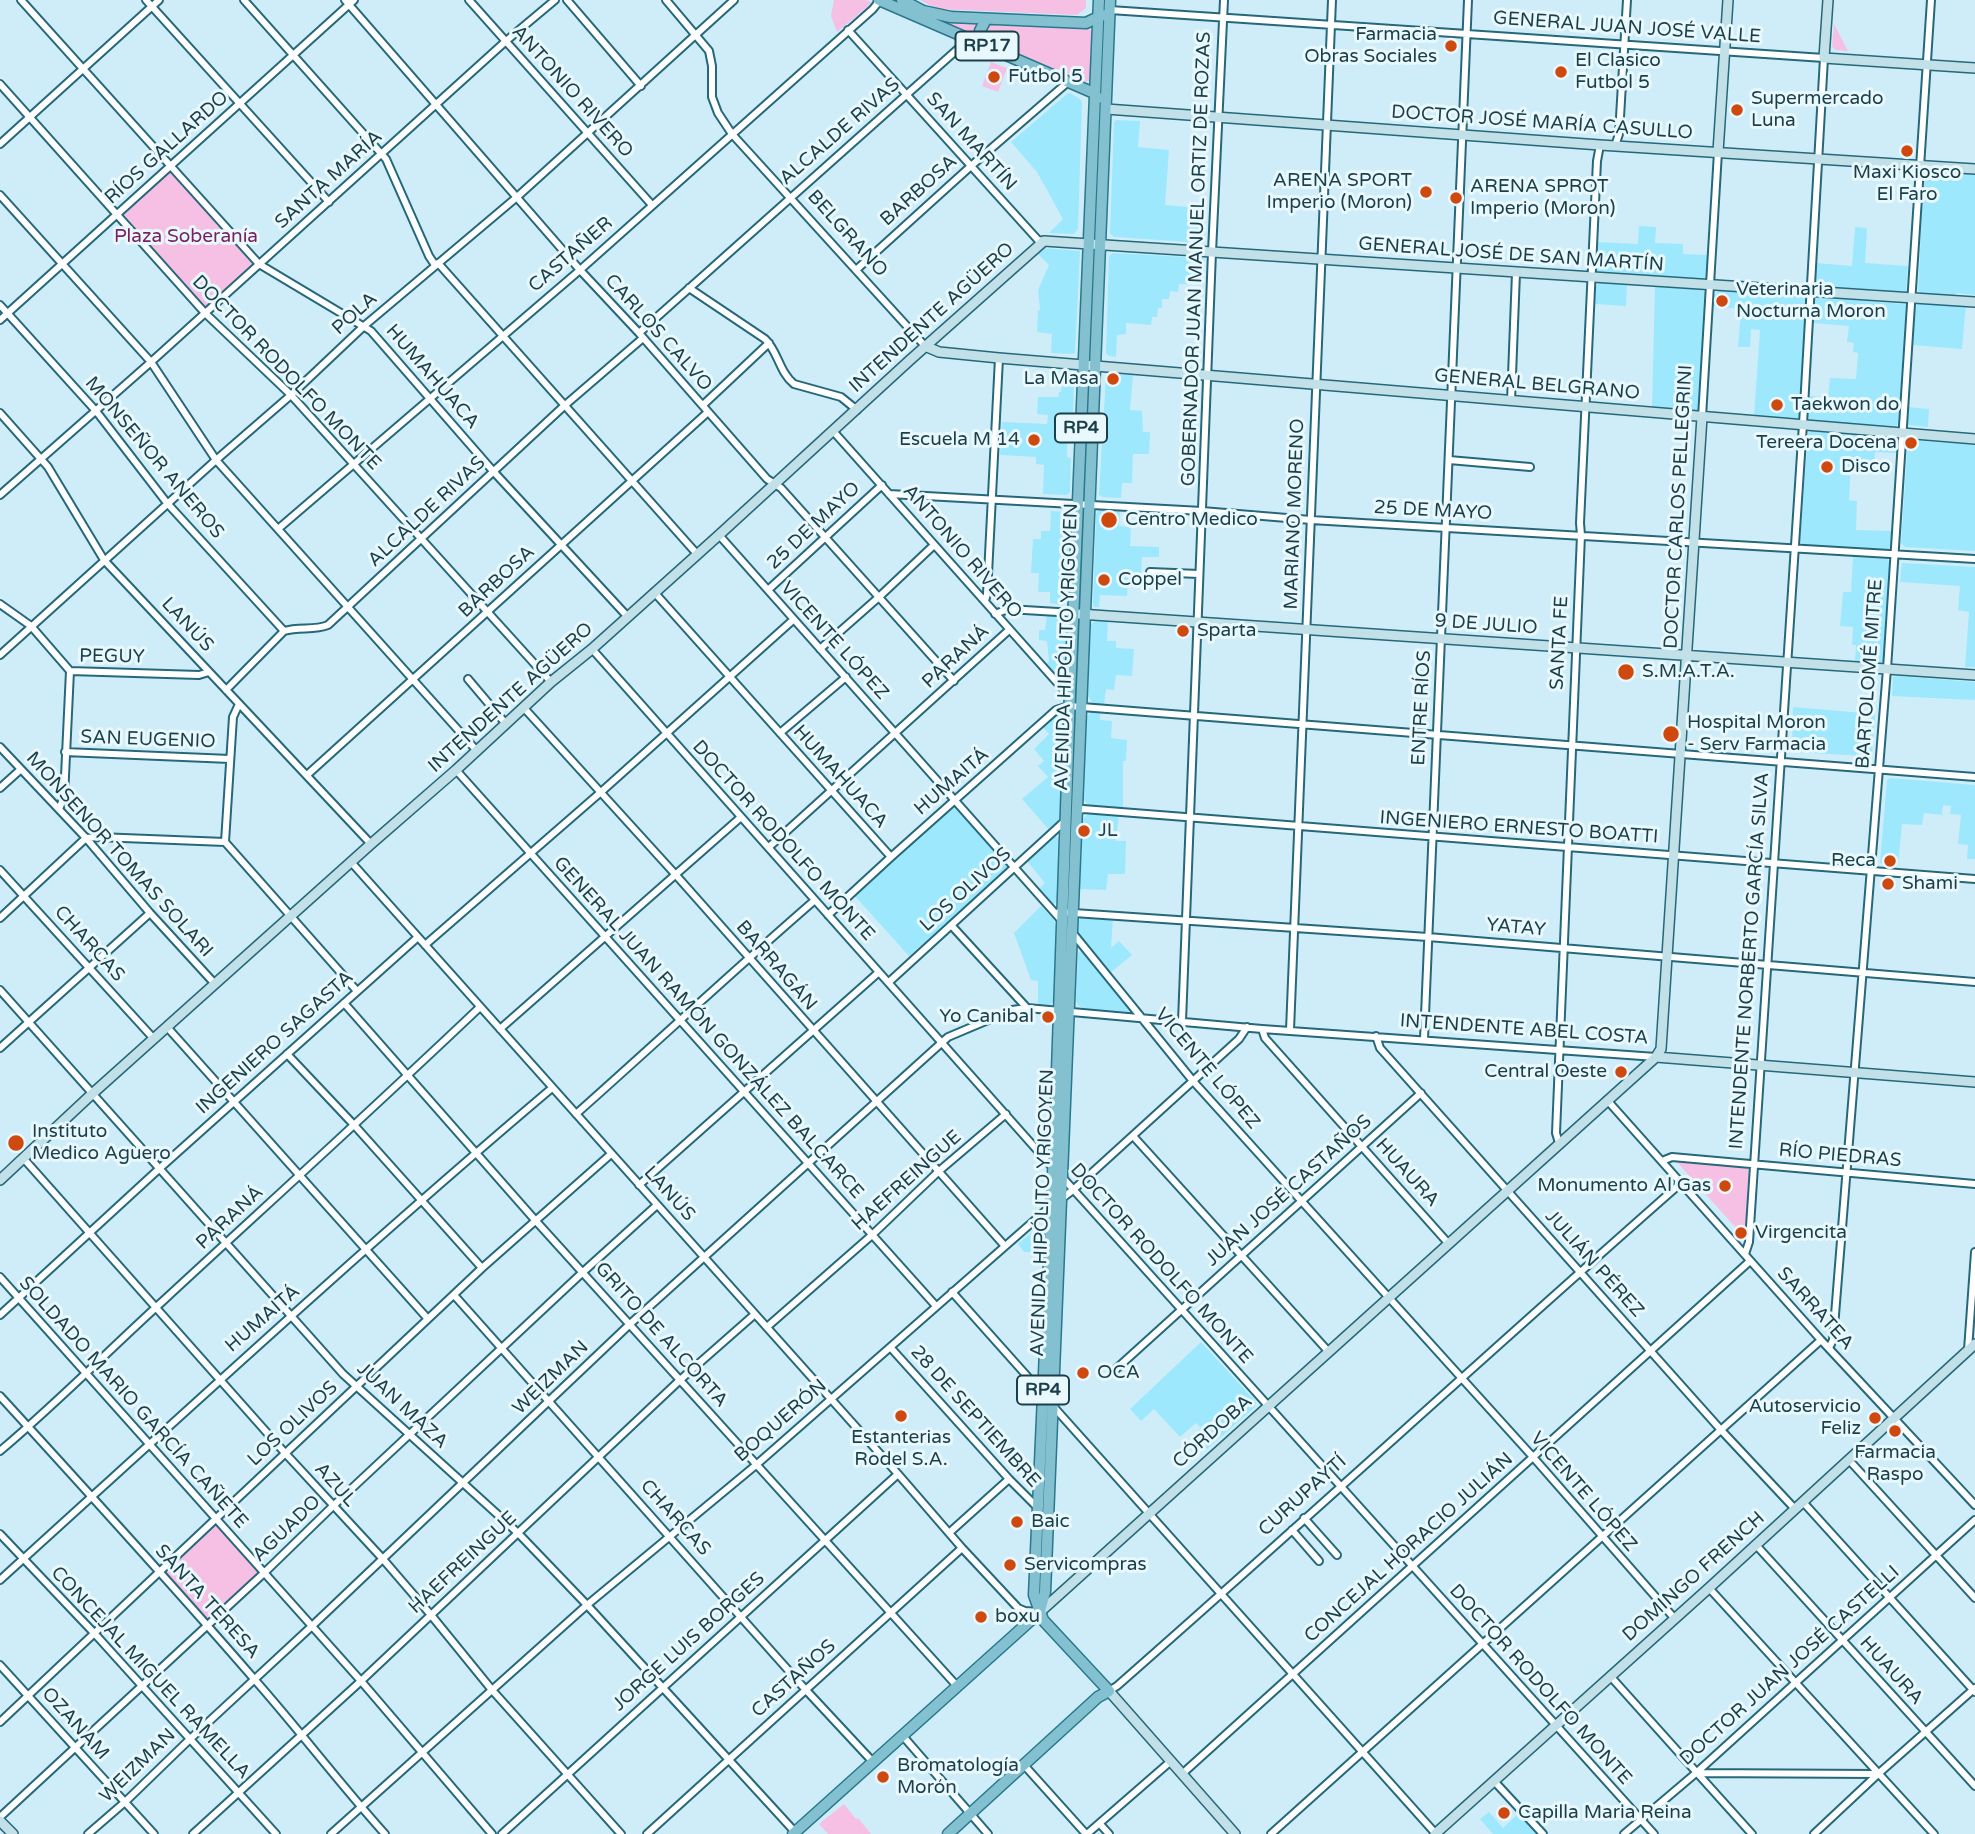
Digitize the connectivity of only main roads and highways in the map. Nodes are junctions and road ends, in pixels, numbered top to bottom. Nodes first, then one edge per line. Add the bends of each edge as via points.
1 (880, 0) edge
2 (902, 0) edge
3 (1099, 0) edge
4 (1110, 5) edge
5 (986, 19) junction
6 (1098, 19) junction
7 (981, 44) junction
8 (1094, 93) junction
9 (1106, 109) junction
10 (1040, 1612) junction
11 (794, 1833) edge
12 (948, 1834) edge

1 - 7 main road, RP17
2 - 5 main road, RP17 via 937,15
3 - 6 main road, AVENIDA HIPÓLITO YRIGOYEN / RP4
4 - 6 main road
4 - 9 main road, AVENIDA HIPÓLITO YRIGOYEN / RP4
5 - 6 main road, RP17 via 1086,23
5 - 7 main road via 980,31
6 - 8 main road, AVENIDA HIPÓLITO YRIGOYEN / RP4
7 - 8 main road, RP17
8 - 9 main road
8 - 10 main road, AVENIDA HIPÓLITO YRIGOYEN / RP4 via 1037,1507 1034,1595
9 - 10 main road, AVENIDA HIPÓLITO YRIGOYEN / RP4 via 1045,1592
10 - 11 main road, CÓRDOBA
10 - 12 main road, CURUPAYTÍ / RP4 via 1109,1691

